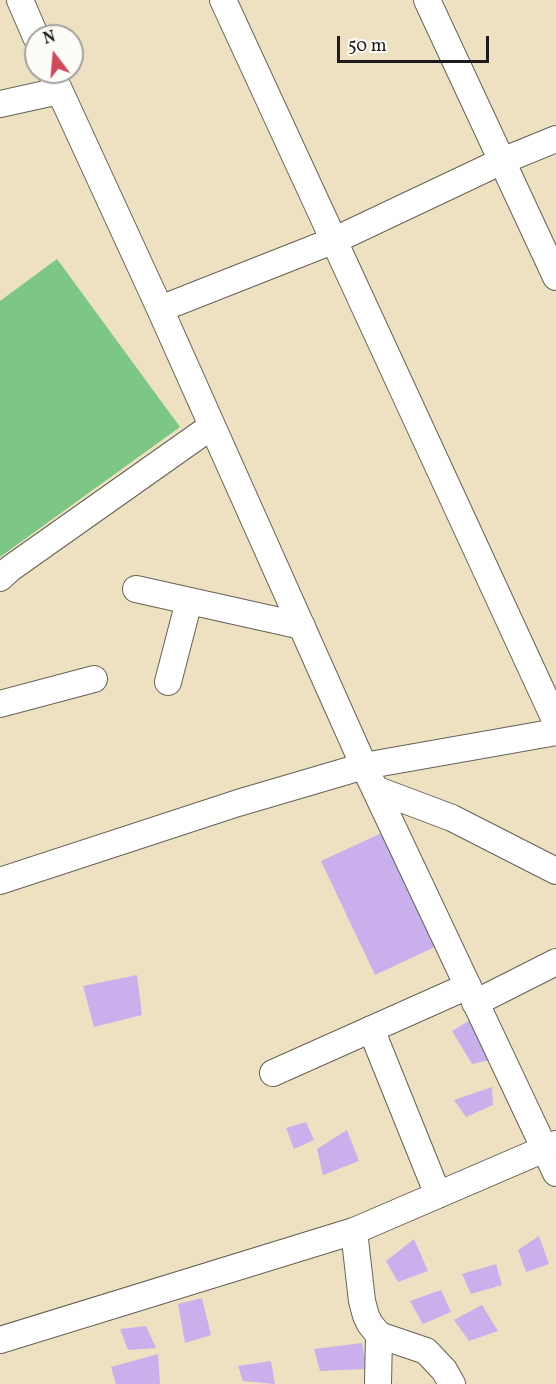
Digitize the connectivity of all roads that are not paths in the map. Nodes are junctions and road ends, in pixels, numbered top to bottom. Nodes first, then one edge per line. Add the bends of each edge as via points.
1 (20, 0) edge
2 (223, 0) edge
3 (427, 0) edge
4 (30, 24) edge
5 (48, 84) edge
6 (56, 84) edge
7 (0, 104) edge
8 (556, 139) edge
9 (502, 161) junction
10 (335, 240) junction
11 (556, 277) edge
12 (160, 309) junction
13 (212, 426) junction
14 (0, 578) edge
15 (136, 589) dead end
16 (189, 601) junction
17 (302, 626) junction
18 (94, 679) dead end
19 (168, 682) dead end
20 (0, 704) edge
21 (556, 722) edge
22 (556, 732) edge
23 (364, 766) junction
24 (375, 789) junction
25 (556, 871) edge
26 (0, 881) edge
27 (556, 962) edge
28 (472, 994) junction
29 (371, 1029) junction
30 (273, 1073) dead end
31 (550, 1147) edge
32 (556, 1173) edge
33 (438, 1195) junction
34 (354, 1231) junction
35 (379, 1335) junction
36 (0, 1340) edge
37 (378, 1384) edge
38 (452, 1384) edge

1 - 4 street
2 - 10 street
3 - 9 street
5 - 7 street
6 - 12 street
8 - 9 street
9 - 10 street
9 - 11 street
10 - 12 street
10 - 21 street
12 - 13 street
13 - 14 street
13 - 17 street
15 - 16 street
16 - 17 street
16 - 19 street
17 - 23 street
18 - 20 street
22 - 23 street
23 - 24 street
23 - 26 street
24 - 25 street via 452,818
24 - 28 street
27 - 28 street
28 - 29 street
28 - 31 street
29 - 30 street
29 - 33 street
31 - 32 street
31 - 33 street
33 - 34 street
34 - 35 street via 362,1301 366,1316
34 - 36 street
35 - 37 street
35 - 38 street via 426,1351

